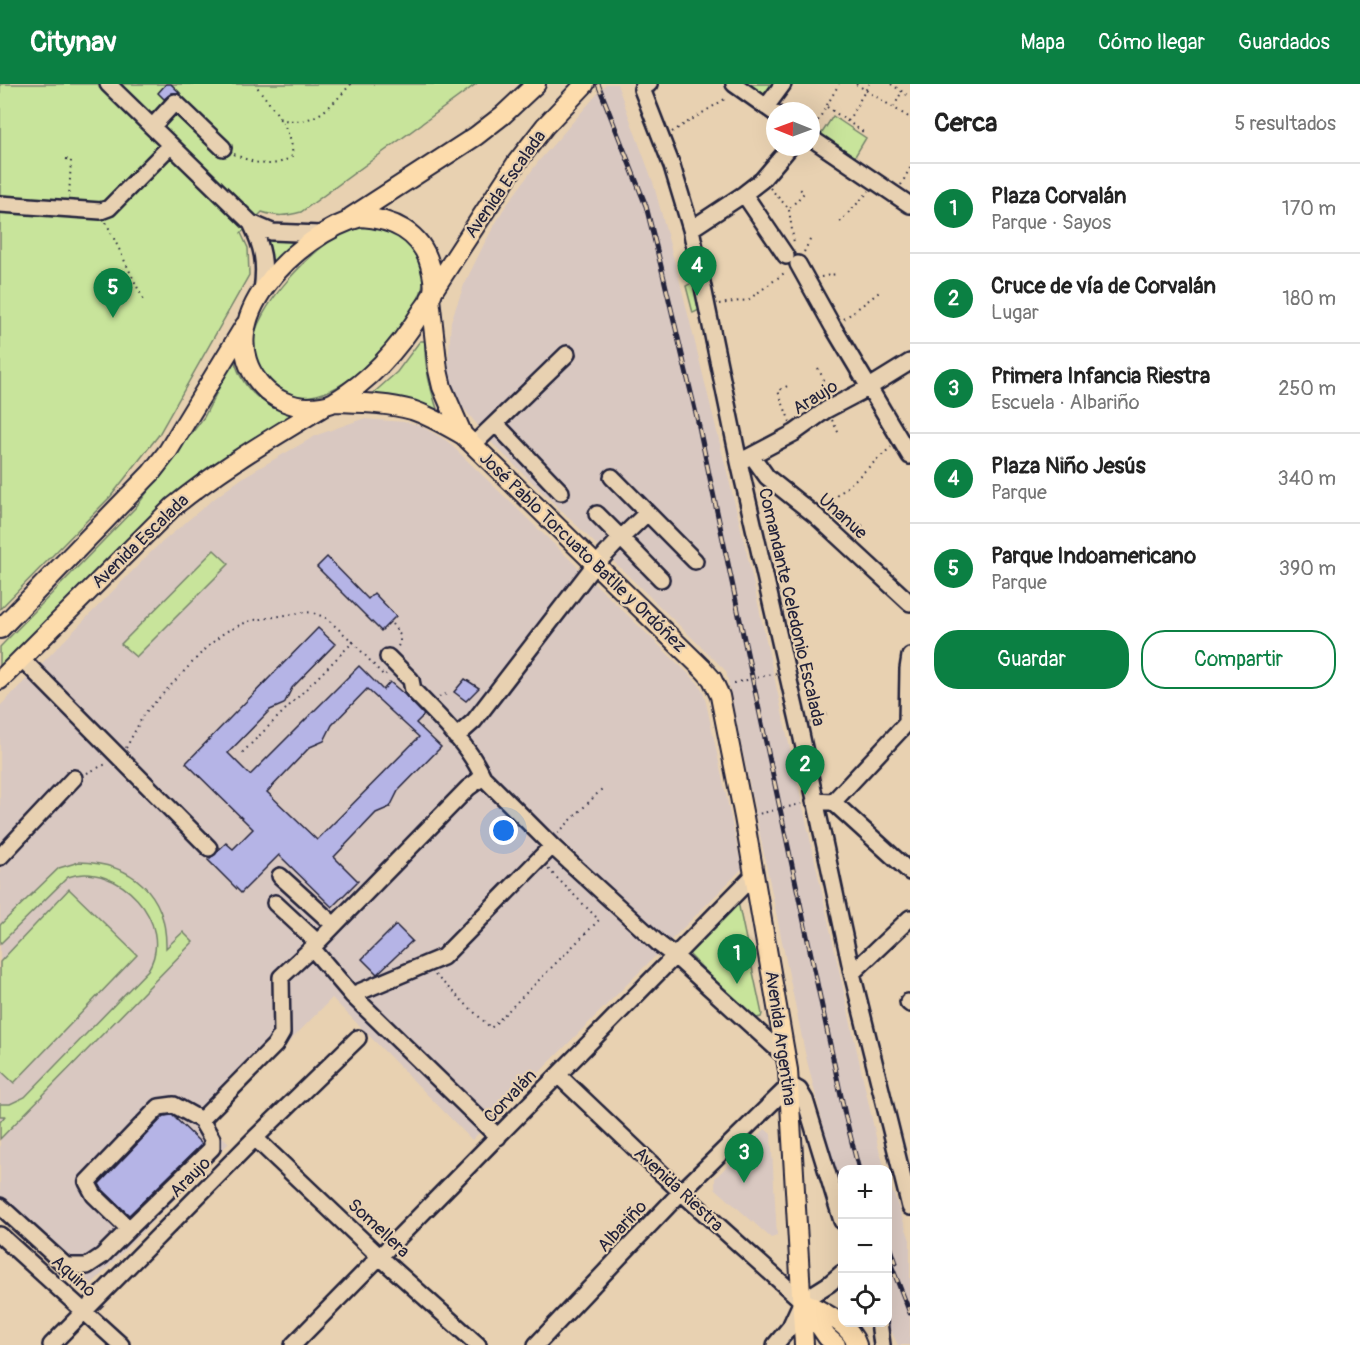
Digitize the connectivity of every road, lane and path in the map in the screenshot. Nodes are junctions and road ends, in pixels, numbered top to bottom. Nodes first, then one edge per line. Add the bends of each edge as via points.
1 (108, 84) edge
2 (255, 84) edge
3 (351, 84) edge
4 (536, 84) edge
5 (783, 84) edge
6 (839, 84) edge
7 (856, 84) edge
8 (869, 84) edge
9 (891, 84) edge
10 (737, 86) edge
11 (646, 87) edge
12 (580, 89) edge
13 (866, 90) junction
14 (902, 91) junction
15 (910, 97) edge
16 (775, 102) edge
17 (766, 106) edge
18 (826, 106) junction
19 (894, 107) junction
20 (820, 117) edge
21 (910, 117) edge
22 (279, 119) junction
23 (848, 121) junction
24 (152, 127) junction
25 (866, 134) dead end
26 (662, 138) junction
27 (820, 144) edge
28 (171, 145) junction
29 (223, 148) joint
30 (782, 156) edge
31 (66, 159) dead end
32 (910, 168) edge
33 (762, 180) junction
34 (877, 183) junction
35 (799, 188) dead end
36 (744, 194) junction
37 (895, 195) junction
38 (0, 204) edge
39 (910, 205) edge
40 (69, 209) junction
41 (789, 209) junction
42 (101, 211) junction
43 (345, 221) junction
44 (840, 222) dead end
45 (251, 223) junction
46 (691, 229) junction
47 (320, 234) junction
48 (811, 238) dead end
49 (792, 260) junction
50 (882, 290) dead end
51 (262, 291) junction
52 (432, 295) junction
53 (146, 298) dead end
54 (707, 306) junction
55 (248, 321) junction
56 (833, 327) junction
57 (567, 354) dead end
58 (910, 362) edge
59 (818, 368) dead end
60 (791, 384) dead end
61 (868, 388) junction
62 (330, 403) junction
63 (836, 405) junction
64 (496, 424) junction
65 (794, 433) junction
66 (900, 439) junction
67 (468, 440) junction
68 (910, 456) edge
69 (746, 459) junction
70 (612, 477) dead end
71 (561, 492) dead end
72 (647, 513) junction
73 (597, 514) dead end
74 (816, 516) junction
75 (621, 538) junction
76 (599, 561) junction
77 (695, 561) dead end
78 (661, 579) dead end
79 (910, 603) edge
80 (392, 624) dead end
81 (0, 629) edge
82 (353, 642) junction
83 (910, 656) edge
84 (21, 658) junction
85 (392, 661) junction
86 (704, 669) joint
87 (777, 673) dead end
88 (0, 680) edge
89 (734, 683) dead end
90 (826, 714) dead end
91 (908, 725) edge
92 (800, 729) junction
93 (456, 737) junction
94 (242, 753) dead end
95 (121, 757) junction
96 (483, 777) junction
97 (74, 778) joint
98 (603, 788) dead end
99 (809, 802) junction
100 (833, 802) junction
101 (754, 815) dead end
102 (552, 846) junction
103 (209, 848) dead end
104 (0, 857) edge
105 (548, 869) dead end
106 (910, 872) edge
107 (754, 875) junction
108 (280, 876) dead end
109 (275, 903) dead end
110 (910, 918) edge
111 (334, 925) junction
112 (315, 945) junction
113 (676, 957) junction
114 (424, 964) junction
115 (852, 973) junction
116 (352, 995) junction
117 (358, 1038) dead end
118 (787, 1058) junction
119 (558, 1075) junction
120 (790, 1085) junction
121 (201, 1120) junction
122 (498, 1137) junction
123 (255, 1138) junction
124 (681, 1192) junction
125 (0, 1206) edge
126 (910, 1206) edge
127 (842, 1219) edge
128 (129, 1229) junction
129 (0, 1235) edge
130 (380, 1257) junction
131 (838, 1277) edge
132 (802, 1301) junction
133 (84, 1311) junction
134 (880, 1327) edge
135 (51, 1345) edge
136 (122, 1345) edge
137 (293, 1345) edge
138 (478, 1345) edge
139 (536, 1345) edge
140 (775, 1345) edge
141 (804, 1345) edge
142 (836, 1345) edge
143 (857, 1345) edge
144 (882, 1345) edge

1 - 24 street
2 - 22 path
3 - 22 path via 311,120
4 - 43 main road via 476,136
5 - 16 street
6 - 18 path
7 - 13 path
8 - 13 path
9 - 14 path
10 - 17 street
10 - 26 path
11 - 26 street, Comandante Celedonio Escalada
12 - 52 main road, Avenida Escalada via 517,162
13 - 19 path
13 - 23 path
14 - 15 path
14 - 19 path
18 - 20 path
18 - 23 path
19 - 21 path
22 - 29 path via 293,144 292,156 282,164 263,164
23 - 25 path
24 - 28 street
24 - 29 street via 175,102
26 - 46 street, Comandante Celedonio Escalada
27 - 34 street
28 - 42 street via 116,203
28 - 45 street
30 - 33 street
31 - 40 path via 71,160
32 - 37 path
33 - 36 street
33 - 41 path
34 - 37 street
34 - 44 path
35 - 41 path via 804,193
36 - 46 street
36 - 49 street
37 - 39 street
38 - 40 street
40 - 42 street
41 - 49 path
42 - 53 path via 143,299
43 - 47 main road
43 - 52 main road via 377,218 408,231 428,258 433,274
45 - 47 street via 272,232
45 - 51 street via 261,244 265,267
46 - 54 street, Comandante Celedonio Escalada
47 - 51 main road via 285,262
48 - 49 path
49 - 54 path via 748,300
49 - 56 street
50 - 56 path
51 - 55 main road
52 - 62 main road via 389,356 363,381
52 - 67 main road, José Pablo Torcuato Batlle y Ordóñez via 442,387
54 - 69 street, Comandante Celedonio Escalada
55 - 62 main road via 244,341 247,361 255,379 269,394 287,404 307,407
55 - 81 main road, Avenida Escalada via 151,473
56 - 61 street
57 - 64 street
58 - 61 street, Araujo
59 - 63 path
60 - 65 path via 778,391
61 - 63 street, Araujo
61 - 66 street
62 - 67 main road, José Pablo Torcuato Batlle y Ordóñez via 413,410
62 - 84 main road, Avenida Escalada via 190,492
63 - 65 street, Araujo
64 - 67 street
64 - 71 street
65 - 69 street, Araujo
66 - 68 street
66 - 74 path
67 - 76 main road, José Pablo Torcuato Batlle y Ordóñez
69 - 74 street, Unanue
69 - 92 street, Comandante Celedonio Escalada
70 - 72 street
72 - 75 street
72 - 77 street
73 - 75 street
74 - 79 street, Unanue
75 - 76 street
75 - 78 street
76 - 86 main road, José Pablo Torcuato Batlle y Ordóñez
76 - 93 street via 474,721
80 - 85 path via 400,635
82 - 85 path via 384,676
82 - 94 path
82 - 95 path via 314,612 249,621 225,632 144,714
83 - 91 street
84 - 88 main road, Avenida Escalada
84 - 95 street
85 - 93 street
86 - 107 main road, Avenida Argentina via 720,696
87 - 89 path, bridge
90 - 92 path
91 - 100 street
92 - 99 street, Comandante Celedonio Escalada
93 - 96 street
95 - 97 path
95 - 103 street
96 - 102 street
96 - 111 street
97 - 104 street via 35,810
98 - 102 path via 555,836
99 - 100 street
99 - 101 path, bridge
99 - 115 street, Comandante Celedonio Escalada
100 - 106 street
102 - 113 street
102 - 114 street via 443,957
105 - 114 path via 599,920 491,1028
107 - 113 street, Corvalán
107 - 118 main road, Avenida Argentina
108 - 111 street
109 - 112 street
110 - 115 street
111 - 112 street
112 - 116 street
112 - 121 street via 280,976 282,1033
113 - 118 street
113 - 119 street, Corvalán
114 - 116 street
115 - 126 street, Comandante Celedonio Escalada
116 - 122 street
117 - 123 street, Araujo
118 - 120 main road, Avenida Argentina
119 - 122 street, Corvalán
119 - 124 street, Avenida Riestra
120 - 124 street, Albariño
120 - 127 street via 805,1100
120 - 132 main road, Avenida Argentina
121 - 128 street via 212,1139 212,1148
121 - 128 street via 174,1105 159,1107 87,1182 94,1196
122 - 130 street, Corvalán
123 - 130 street, Somellera
123 - 133 street, Araujo
124 - 132 street, Avenida Riestra
124 - 139 street, Albariño
125 - 128 street via 66,1266 87,1266
129 - 133 street, Aquino
130 - 137 street, Corvalán
130 - 138 street, Somellera
131 - 132 street
132 - 140 street via 790,1328
132 - 141 main road, Avenida Argentina
132 - 142 main road, Avenida Riestra
132 - 143 main road, Avenida Riestra via 835,1319
133 - 135 street, Araujo
133 - 136 street, Aquino
134 - 144 street

